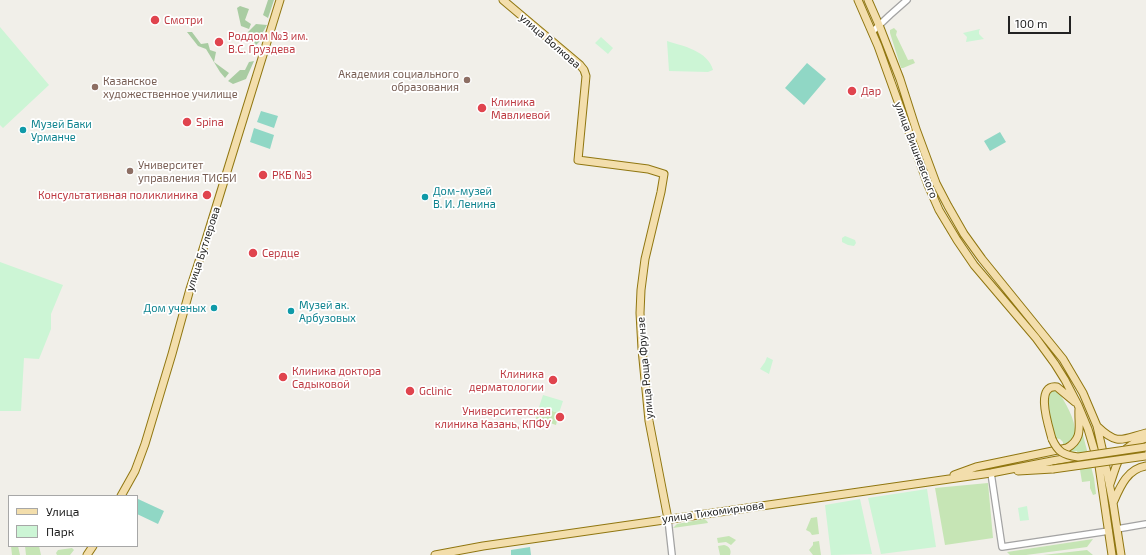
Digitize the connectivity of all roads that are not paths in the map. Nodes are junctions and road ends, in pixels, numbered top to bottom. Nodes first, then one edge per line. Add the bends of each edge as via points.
1 (280, 0) edge
2 (503, 0) edge
3 (858, 0) edge
4 (868, 0) edge
5 (907, 0) edge
6 (879, 25) junction
7 (872, 32) junction
8 (664, 174) joint
9 (1078, 406) junction
10 (1097, 426) junction
11 (1146, 433) edge
12 (1146, 438) edge
13 (1146, 447) edge
14 (1146, 456) edge
15 (1078, 457) junction
16 (1146, 466) edge
17 (992, 473) junction
18 (942, 480) junction
19 (1110, 484) junction
20 (122, 495) edge
21 (1113, 503) junction
22 (668, 519) junction
23 (1146, 524) edge
24 (1117, 529) junction
25 (1109, 531) junction
26 (436, 555) edge
27 (672, 555) edge
28 (1112, 555) edge
29 (1121, 555) edge

1 - 20 main road, улица Бутлерова via 190,289 145,444 135,472
2 - 8 main road, улица Волкова via 584,70 586,76 578,160 648,169
3 - 7 main road, улица Вишневского
4 - 6 main road, улица Вишневского
5 - 6 street
6 - 7 street
6 - 10 main road, улица Вишневского via 936,183 948,206 982,259 1063,359 1083,393
7 - 9 main road, улица Вишневского via 939,210 974,265 1055,364
8 - 22 main road, улица Роща Фрунзе via 645,259 640,313 649,421
9 - 15 main road, bridge via 1057,387 1051,387 1045,394 1046,417 1055,446 1063,454
9 - 18 main road via 1079,436 1067,448 976,467
9 - 25 main road, улица Вишневского via 1099,466
10 - 11 main road via 1109,436 1120,440
10 - 19 main road, улица Вишневского
12 - 19 main road via 1126,448 1120,456
13 - 15 main road, bridge
14 - 17 main road, bridge via 1054,469
15 - 17 main road
16 - 21 main road via 1126,476
17 - 18 main road, улица Тихомирнова
17 - 25 street via 1002,547
18 - 22 main road, улица Тихомирнова
19 - 21 main road, улица Вишневского
21 - 24 main road, улица Вишневского
22 - 26 main road, улица Тихомирнова
22 - 27 street
23 - 24 street
24 - 29 main road, улица Вишневского
25 - 28 main road, улица Вишневского

